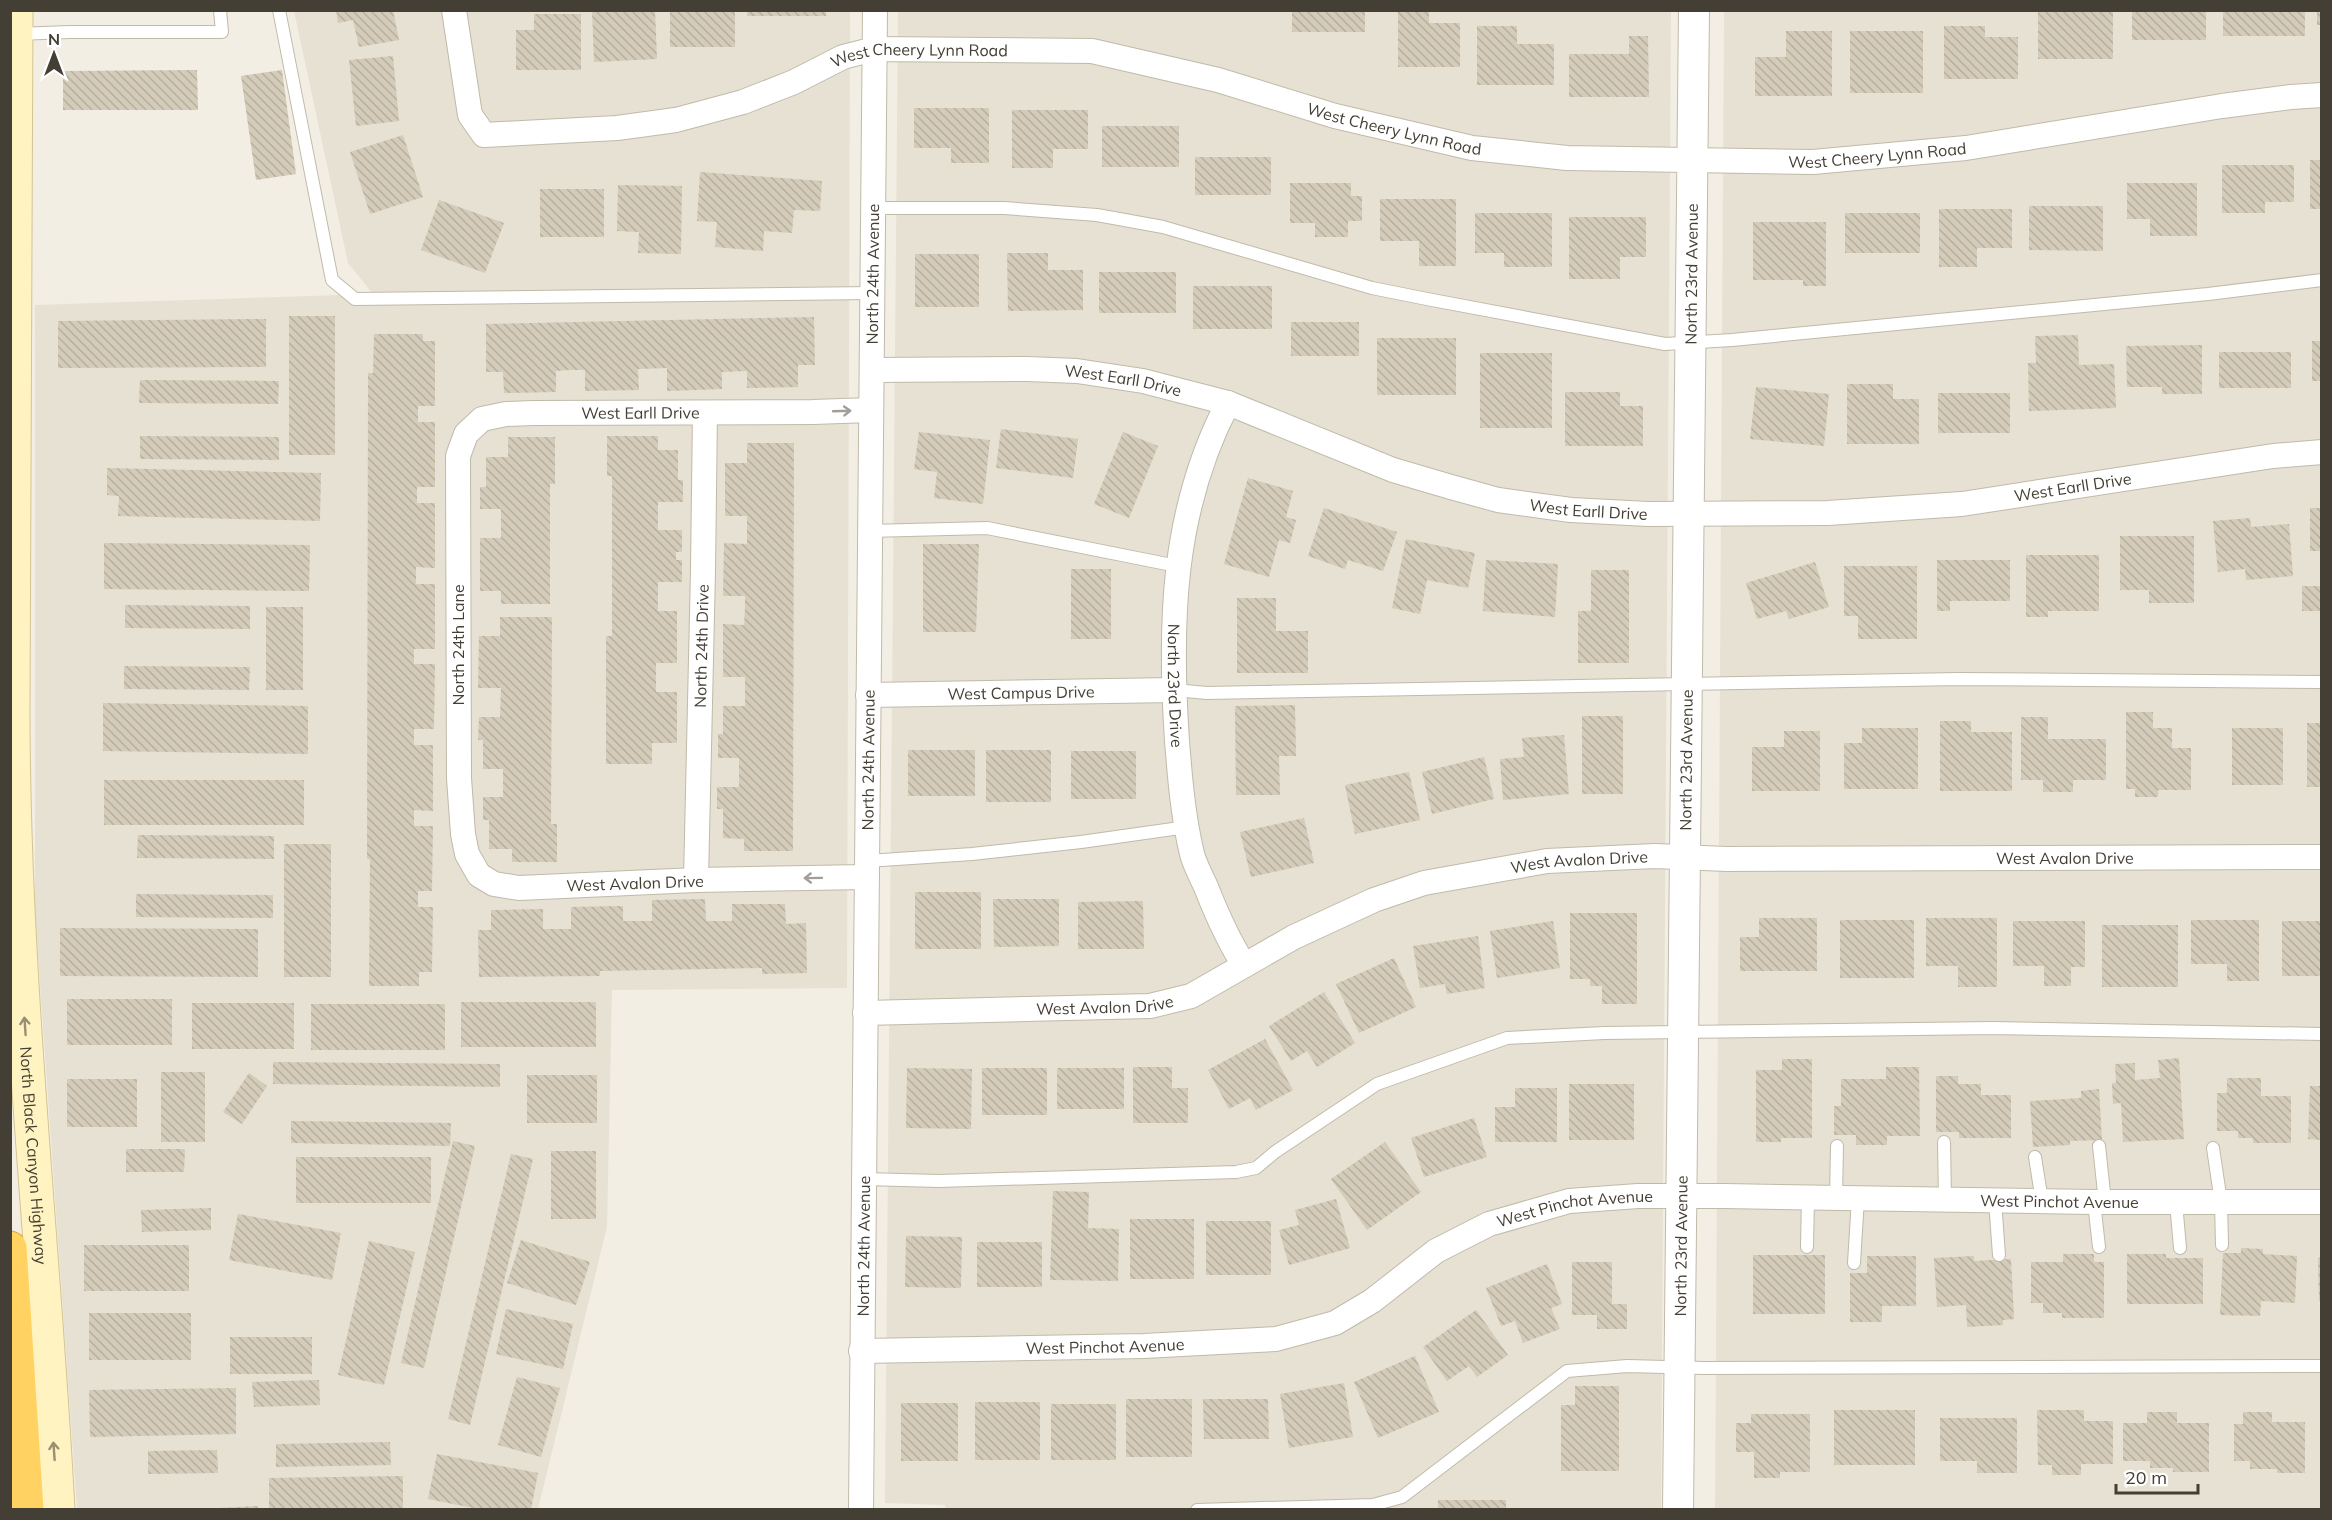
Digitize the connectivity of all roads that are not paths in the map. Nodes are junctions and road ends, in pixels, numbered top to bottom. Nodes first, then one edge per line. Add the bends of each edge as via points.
1 (220, 10) edge
2 (279, 10) edge
3 (454, 10) edge
4 (874, 10) edge
5 (1694, 10) edge
6 (16, 22) edge
7 (874, 49) junction
8 (2322, 95) edge
9 (1693, 160) junction
10 (873, 208) junction
11 (2322, 280) edge
12 (872, 293) junction
13 (1691, 342) junction
14 (872, 370) junction
15 (1228, 402) junction
16 (871, 410) junction
17 (705, 413) junction
18 (482, 420) joint
19 (2322, 452) edge
20 (1688, 513) junction
21 (869, 531) junction
22 (1177, 566) junction
23 (2322, 682) edge
24 (1686, 683) junction
25 (1174, 690) junction
26 (868, 695) junction
27 (1187, 827) junction
28 (2322, 857) edge
29 (1686, 858) junction
30 (867, 869) junction
31 (479, 875) joint
32 (696, 880) junction
33 (1244, 965) junction
34 (865, 1013) junction
35 (1683, 1034) junction
36 (2322, 1034) edge
37 (1944, 1142) dead end
38 (1837, 1146) dead end
39 (2099, 1146) dead end
40 (2213, 1148) dead end
41 (2035, 1157) dead end
42 (864, 1179) junction
43 (1681, 1197) junction
44 (1808, 1198) junction
45 (1847, 1198) junction
46 (1945, 1200) junction
47 (1995, 1201) junction
48 (2042, 1201) junction
49 (2099, 1202) junction
50 (2176, 1202) junction
51 (2221, 1202) junction
52 (2322, 1202) edge
53 (2222, 1245) dead end
54 (1807, 1246) dead end
55 (2099, 1247) dead end
56 (10, 1248) edge
57 (2180, 1248) dead end
58 (1999, 1255) dead end
59 (1854, 1263) dead end
60 (861, 1351) junction
61 (2322, 1366) edge
62 (1679, 1368) junction
63 (27, 1509) edge
64 (58, 1509) edge
65 (861, 1509) edge
66 (1197, 1509) edge
67 (1678, 1509) edge

1 - 6 lane via 222,32 69,32
2 - 12 lane via 332,280 355,299
3 - 7 street, West Cheery Lynn Road via 470,115 484,135 617,128 676,120 743,102 843,57
4 - 7 street, North 24th Avenue
5 - 9 street, North 23rd Avenue
64 -> 6 main road, North Black Canyon Highway via 20,954 15,824
7 - 9 street, West Cheery Lynn Road via 1092,51 1218,80 1335,116 1472,148 1567,158
7 - 10 street, North 24th Avenue
8 - 9 street, West Cheery Lynn Road via 2222,106 1966,148 1813,162
9 - 13 street, North 23rd Avenue
10 - 12 street, North 24th Avenue
10 - 13 lane via 1004,208 1097,215 1162,227 1372,288 1665,344
11 - 13 lane
12 - 14 street, North 24th Avenue
13 - 20 street, North 23rd Avenue
14 - 15 street, West Earll Drive via 1077,371 1143,381
14 - 16 street, North 24th Avenue
15 - 20 street, West Earll Drive via 1393,470 1498,500 1571,510
15 - 22 street, North 23rd Drive via 1214,430 1191,499
17 -> 16 street, West Earll Drive
16 - 21 street, North 24th Avenue
17 - 18 street, West Earll Drive via 533,413
17 - 32 street, North 24th Drive
18 - 31 street, North 24th Lane via 466,434 458,456 457,534 459,778 467,854
19 - 20 street, West Earll Drive via 1962,504 1828,513
20 - 24 street, North 23rd Avenue
21 - 22 lane via 987,528
21 - 26 street, North 24th Avenue
22 - 25 street, North 23rd Drive
23 - 24 lane via 1959,679
24 - 25 lane via 1207,693
24 - 29 street, North 23rd Avenue
25 - 26 street, West Campus Drive
25 - 27 street, North 23rd Drive
26 - 30 street, North 24th Avenue
27 - 30 lane
27 - 33 street, North 23rd Drive via 1192,855 1223,929
28 - 29 street, West Avalon Drive
29 - 33 street, West Avalon Drive via 1547,861 1424,883 1374,900
29 - 35 street, North 23rd Avenue
30 -> 32 street, West Avalon Drive via 759,879
30 - 34 street, North 24th Avenue
31 - 32 street, West Avalon Drive via 494,884 519,888
33 - 34 street, West Avalon Drive via 1191,996 1150,1006
34 - 42 street, North 24th Avenue
35 - 36 lane via 1993,1028
35 - 42 lane via 1507,1038 1377,1083 1256,1168 1236,1172 939,1181
35 - 43 street, North 23rd Avenue
37 - 46 lane
38 - 45 lane
39 - 49 lane
40 - 51 lane
41 - 48 lane
42 - 60 street, North 24th Avenue
43 - 44 street, West Pinchot Avenue
43 - 60 street, West Pinchot Avenue via 1569,1201 1489,1224 1436,1251 1372,1301 1335,1323 1276,1339 1144,1346
43 - 62 street, North 23rd Avenue
44 - 45 street, West Pinchot Avenue
44 - 54 lane
45 - 46 street, West Pinchot Avenue
45 - 59 lane
46 - 47 street, West Pinchot Avenue
47 - 48 street, West Pinchot Avenue
47 - 58 lane
48 - 49 street, West Pinchot Avenue
49 - 50 street, West Pinchot Avenue
49 - 55 lane
50 - 51 street, West Pinchot Avenue
50 - 57 lane
51 - 52 street, West Pinchot Avenue
51 - 53 lane
56 - 63 highway
60 - 65 street, North 24th Avenue
61 - 62 lane
62 - 66 lane via 1627,1366 1567,1371 1402,1497 1373,1505
62 - 67 street, North 23rd Avenue

